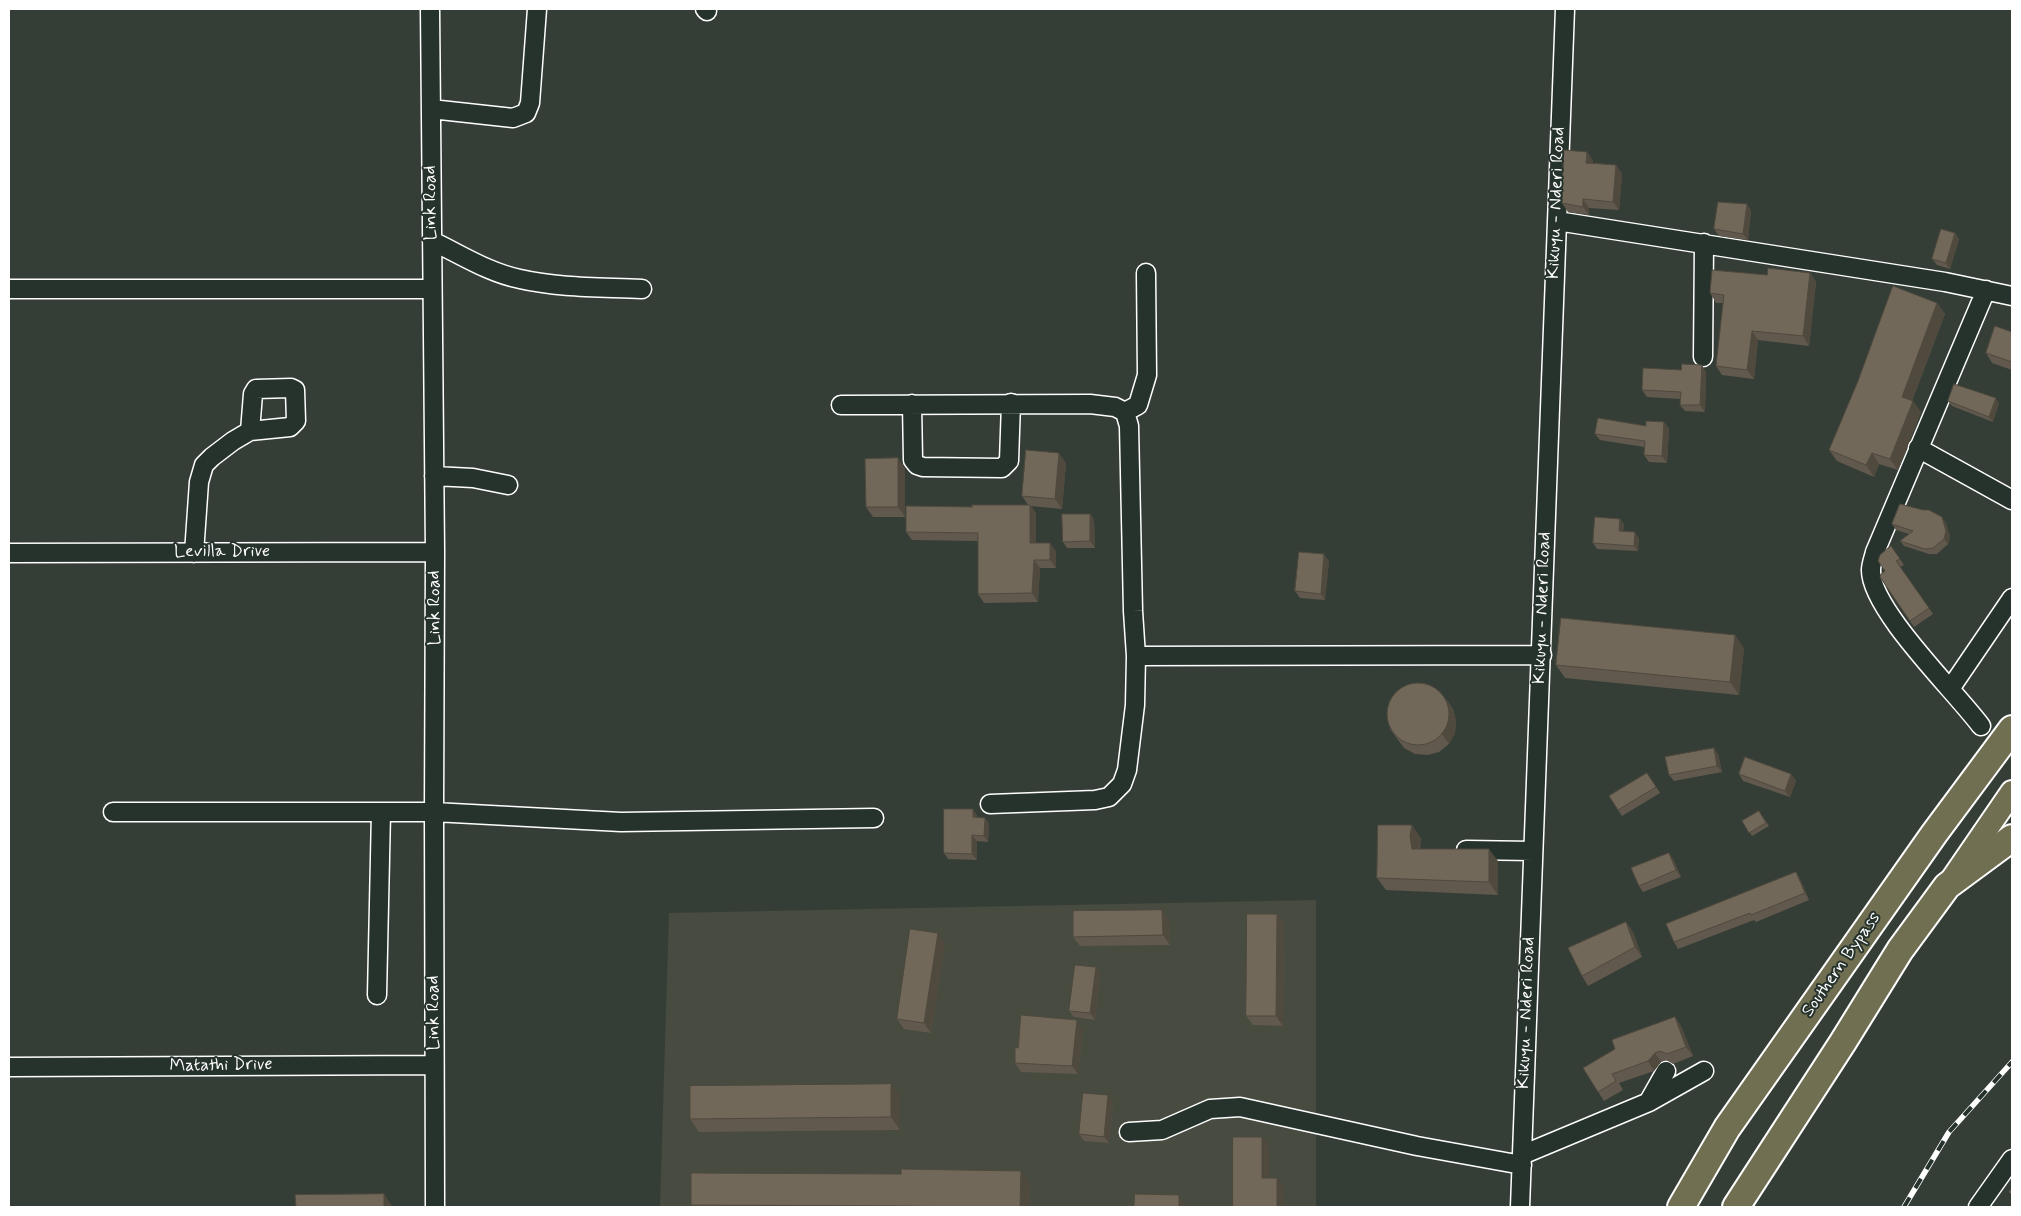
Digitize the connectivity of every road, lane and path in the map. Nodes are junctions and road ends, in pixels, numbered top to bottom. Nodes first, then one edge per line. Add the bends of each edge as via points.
1 (430, 9) edge
2 (537, 9) edge
3 (1565, 9) edge
4 (431, 109) junction
5 (1557, 221) junction
6 (432, 240) junction
7 (1704, 243) junction
8 (1146, 273) dead end
9 (9, 289) edge
10 (642, 289) dead end
11 (431, 290) junction
12 (1986, 290) junction
13 (2012, 296) edge
14 (1703, 357) dead end
15 (1011, 403) junction
16 (912, 404) junction
17 (841, 405) dead end
18 (1125, 412) junction
19 (250, 431) dead end
20 (1918, 448) junction
21 (434, 476) junction
22 (508, 485) dead end
23 (2012, 500) edge
24 (194, 552) junction
25 (435, 552) junction
26 (9, 553) edge
27 (2012, 598) edge
28 (1542, 655) junction
29 (1136, 656) junction
30 (1950, 689) junction
31 (1981, 726) dead end
32 (2012, 729) edge
33 (2012, 792) edge
34 (990, 804) dead end
35 (112, 812) dead end
36 (381, 812) junction
37 (434, 812) junction
38 (874, 818) dead end
39 (2012, 838) edge
40 (1448, 850) edge
41 (1533, 851) junction
42 (1947, 886) junction
43 (377, 995) dead end
44 (434, 1065) junction
45 (9, 1067) edge
46 (1666, 1071) dead end
47 (1704, 1071) dead end
48 (1649, 1102) junction
49 (1727, 1128) junction
50 (1130, 1132) dead end
51 (2012, 1159) edge
52 (1522, 1160) junction
53 (435, 1207) edge
54 (1520, 1207) edge
55 (1663, 1207) edge
56 (1681, 1207) edge
57 (1736, 1207) edge
58 (1978, 1207) edge

1 - 4 street, Link Road
2 - 4 street via 530,103 526,113 513,118
3 - 5 street, Kikuyu - Nderi Road
4 - 6 street, Link Road
5 - 7 street
5 - 28 street, Kikuyu - Nderi Road
6 - 10 street via 496,272 518,279
6 - 11 street, Link Road
7 - 12 street
7 - 14 street
8 - 18 street via 1147,375 1138,405
9 - 11 street
11 - 21 street, Link Road
12 - 13 street
12 - 20 street
15 - 16 street
15 - 16 street via 1009,462 1002,468 917,465 913,460
15 - 18 street via 1090,404 1115,407
16 - 17 street
18 - 29 street via 1129,426
19 - 24 street via 204,466 199,482
20 - 23 street
20 - 30 street via 1875,552 1871,571 1882,602 1904,636
21 - 22 street via 474,478
21 - 25 street, Link Road
24 - 25 street, Levilla Drive
24 - 26 street, Levilla Drive
25 - 37 street, Link Road
27 - 30 street
28 - 29 street
28 - 41 street, Kikuyu - Nderi Road
29 - 34 street via 1135,705 1127,770 1116,792 1095,800
30 - 31 street
32 - 49 highway, Southern Bypass
33 - 42 main road
35 - 36 street
36 - 37 street
36 - 43 street
37 - 38 street via 622,822
37 - 44 street, Link Road
39 - 42 highway
40 - 41 street
41 - 52 street, Kikuyu - Nderi Road
42 - 57 highway via 1900,950
44 - 45 street, Matathi Drive
44 - 53 street, Link Road
46 - 48 street
47 - 48 street
48 - 52 street
49 - 55 highway
49 - 56 highway, Southern Bypass
50 - 52 street via 1162,1130 1210,1109 1240,1107 1417,1146
51 - 58 street
52 - 54 street, Kikuyu - Nderi Road

